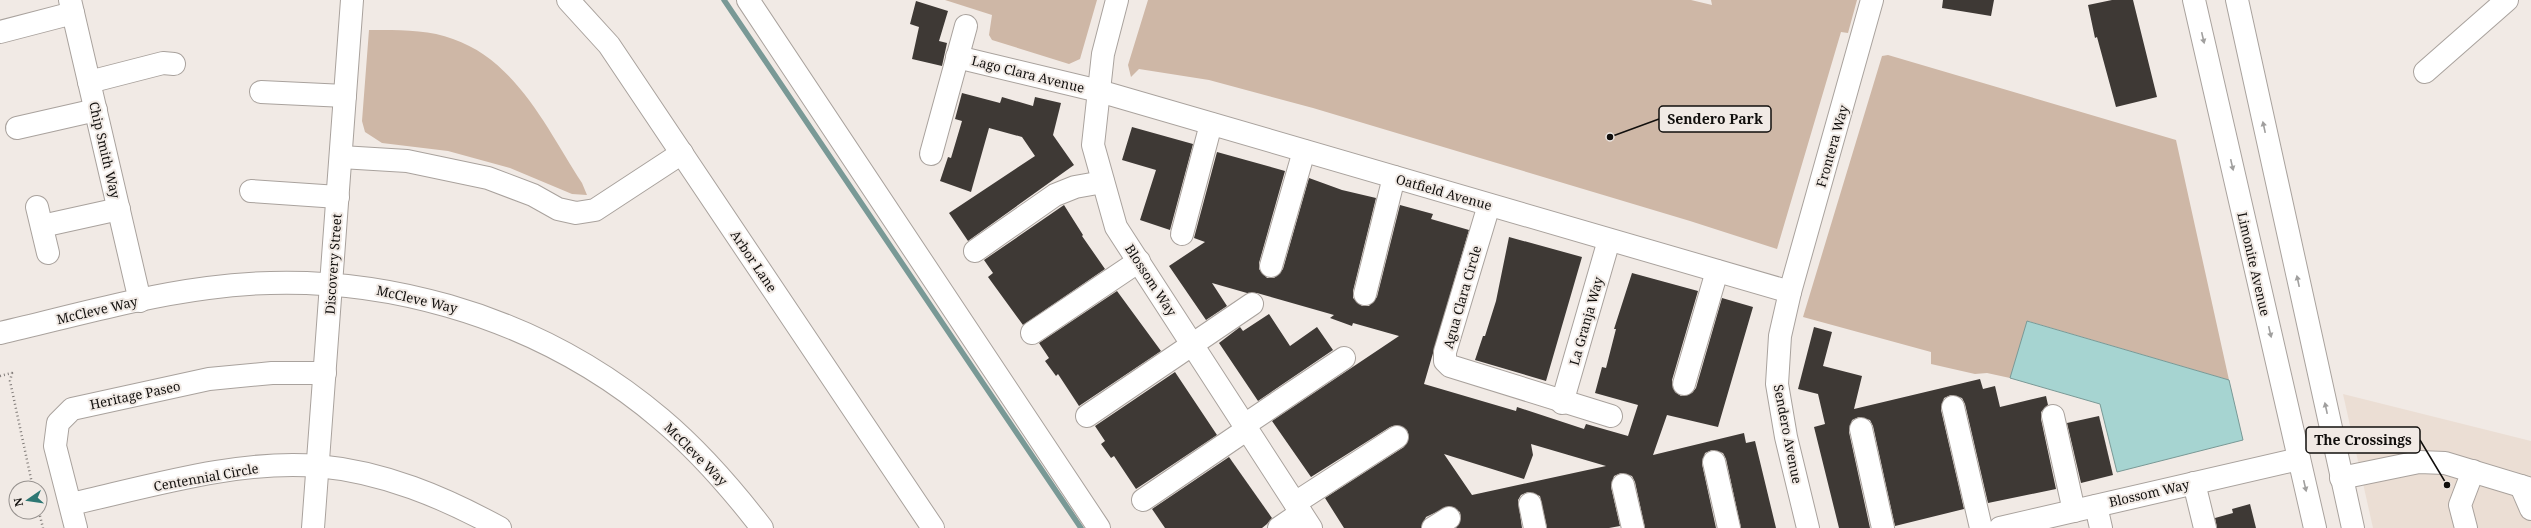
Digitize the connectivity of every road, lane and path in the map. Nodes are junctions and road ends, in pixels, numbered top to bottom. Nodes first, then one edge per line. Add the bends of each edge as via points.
1 (352, 0) edge
2 (568, 0) edge
3 (748, 0) edge
4 (1117, 0) edge
5 (1872, 0) edge
6 (2194, 0) edge
7 (2237, 0) edge
8 (2507, 0) edge
9 (71, 7) edge
10 (966, 26) dead end
11 (0, 32) edge
12 (957, 57) junction
13 (174, 64) dead end
14 (2425, 72) dead end
15 (89, 82) junction
16 (1099, 91) junction
17 (261, 92) dead end
18 (345, 96) junction
19 (96, 110) junction
20 (1211, 124) junction
21 (17, 128) dead end
22 (1304, 151) junction
23 (682, 154) junction
24 (932, 154) dead end
25 (341, 157) junction
26 (1394, 177) junction
27 (1103, 182) junction
28 (251, 191) dead end
29 (338, 197) junction
30 (1489, 205) junction
31 (119, 209) junction
32 (1182, 234) dead end
33 (1609, 240) junction
34 (975, 251) dead end
35 (48, 253) dead end
36 (1139, 261) junction
37 (1271, 266) dead end
38 (1717, 271) junction
39 (331, 284) junction
40 (1790, 292) junction
41 (1365, 294) dead end
42 (140, 301) junction
43 (1252, 304) dead end
44 (0, 333) edge
45 (1032, 333) dead end
46 (1192, 345) junction
47 (1344, 358) dead end
48 (325, 373) junction
49 (0, 376) edge
50 (1684, 384) dead end
51 (1562, 403) junction
52 (1953, 407) dead end
53 (1087, 416) dead end
54 (1612, 416) dead end
55 (2053, 416) dead end
56 (1245, 428) junction
57 (1860, 429) dead end
58 (1397, 437) dead end
59 (2299, 459) junction
60 (1714, 462) dead end
61 (318, 466) junction
62 (2473, 471) junction
63 (2341, 478) junction
64 (31, 480) edge
65 (2194, 483) junction
66 (1623, 486) dead end
67 (2526, 488) edge
68 (1143, 500) dead end
69 (71, 504) junction
70 (1530, 504) dead end
71 (2096, 506) junction
72 (2531, 509) edge
73 (2074, 511) junction
74 (1303, 515) edge
75 (2460, 527) edge
76 (76, 528) edge
77 (313, 528) edge
78 (500, 528) edge
79 (762, 528) edge
80 (933, 528) edge
81 (1099, 528) edge
82 (1279, 528) edge
83 (1535, 528) edge
84 (1632, 528) edge
85 (1729, 528) edge
86 (1808, 528) edge
87 (1883, 528) edge
88 (1981, 528) edge
89 (2000, 528) edge
90 (2101, 528) edge
91 (2205, 528) edge
92 (2315, 528) edge
93 (2353, 528) edge

1 - 18 street, Discovery Street
2 - 23 street, Arbor Lane via 609,45
3 - 81 street
4 - 16 street, Blossom Way via 1103,54
5 - 40 street, Frontera Way
6 -> 59 street, Limonite Avenue
63 -> 7 street
8 - 14 street
9 - 11 street
9 - 15 street, Chip Smith Way
10 - 12 street
12 - 16 street, Lago Clara Avenue
12 - 24 street
13 - 15 street via 163,63
15 - 19 street, Chip Smith Way
16 - 20 street, Oatfield Avenue
16 - 27 street, Blossom Way via 1093,145
17 - 18 street
18 - 25 street, Discovery Street
19 - 21 street
19 - 31 street, Chip Smith Way
20 - 22 street, Oatfield Avenue
20 - 32 street
22 - 26 street, Oatfield Avenue
22 - 37 street
23 - 25 street via 595,210 576,214 558,209 533,195 488,178 407,161
23 - 80 street, Arbor Lane
25 - 29 street, Discovery Street
26 - 30 street, Oatfield Avenue
26 - 41 street
27 - 34 street via 1069,189 1055,195
27 - 36 street, Blossom Way via 1116,227
28 - 29 street
29 - 39 street, Discovery Street
30 - 33 street, Oatfield Avenue
30 - 51 street, Agua Clara Circle via 1445,352 1445,361 1450,366
31 - 35 street via 40,217
31 - 42 street, Chip Smith Way
33 - 38 street, Oatfield Avenue
33 - 51 street, La Granja Way
36 - 45 street
36 - 46 street, Blossom Way
38 - 40 street, Oatfield Avenue
38 - 50 street
39 - 42 street, McCleve Way via 293,282 222,286
39 - 48 street, Discovery Street
39 - 79 street, McCleve Way via 420,297 460,308 538,340 576,360 615,384 661,419 727,484
40 - 86 street, Sendero Avenue via 1780,336 1777,384 1786,437
42 - 44 street, McCleve Way
43 - 46 street
46 - 53 street
46 - 56 street, Blossom Way
47 - 56 street
48 - 61 street, Discovery Street
48 - 69 street, Heritage Paseo via 272,373 209,379 72,409 58,423 55,446
49 - 64 path via 12,373 10,381
51 - 54 street
52 - 88 street
55 - 73 street
56 - 68 street
56 - 74 street, Blossom Way
57 - 87 street
58 - 74 street
59 - 65 street, Blossom Way
59 -> 92 street, Limonite Avenue
60 - 85 street
61 - 69 street, Centennial Circle via 237,470
61 - 77 street, Discovery Street
61 - 78 street, Centennial Circle via 374,475 430,493
62 - 63 street via 2445,463 2419,462
62 - 67 street
62 - 75 street via 2460,505
63 - 93 street
65 - 71 street, Blossom Way
65 - 91 street
66 - 84 street
67 - 72 street
69 - 76 street, Heritage Paseo
70 - 83 street
71 - 73 street, Blossom Way
71 - 90 street
73 - 89 street, Blossom Way
74 - 82 street

